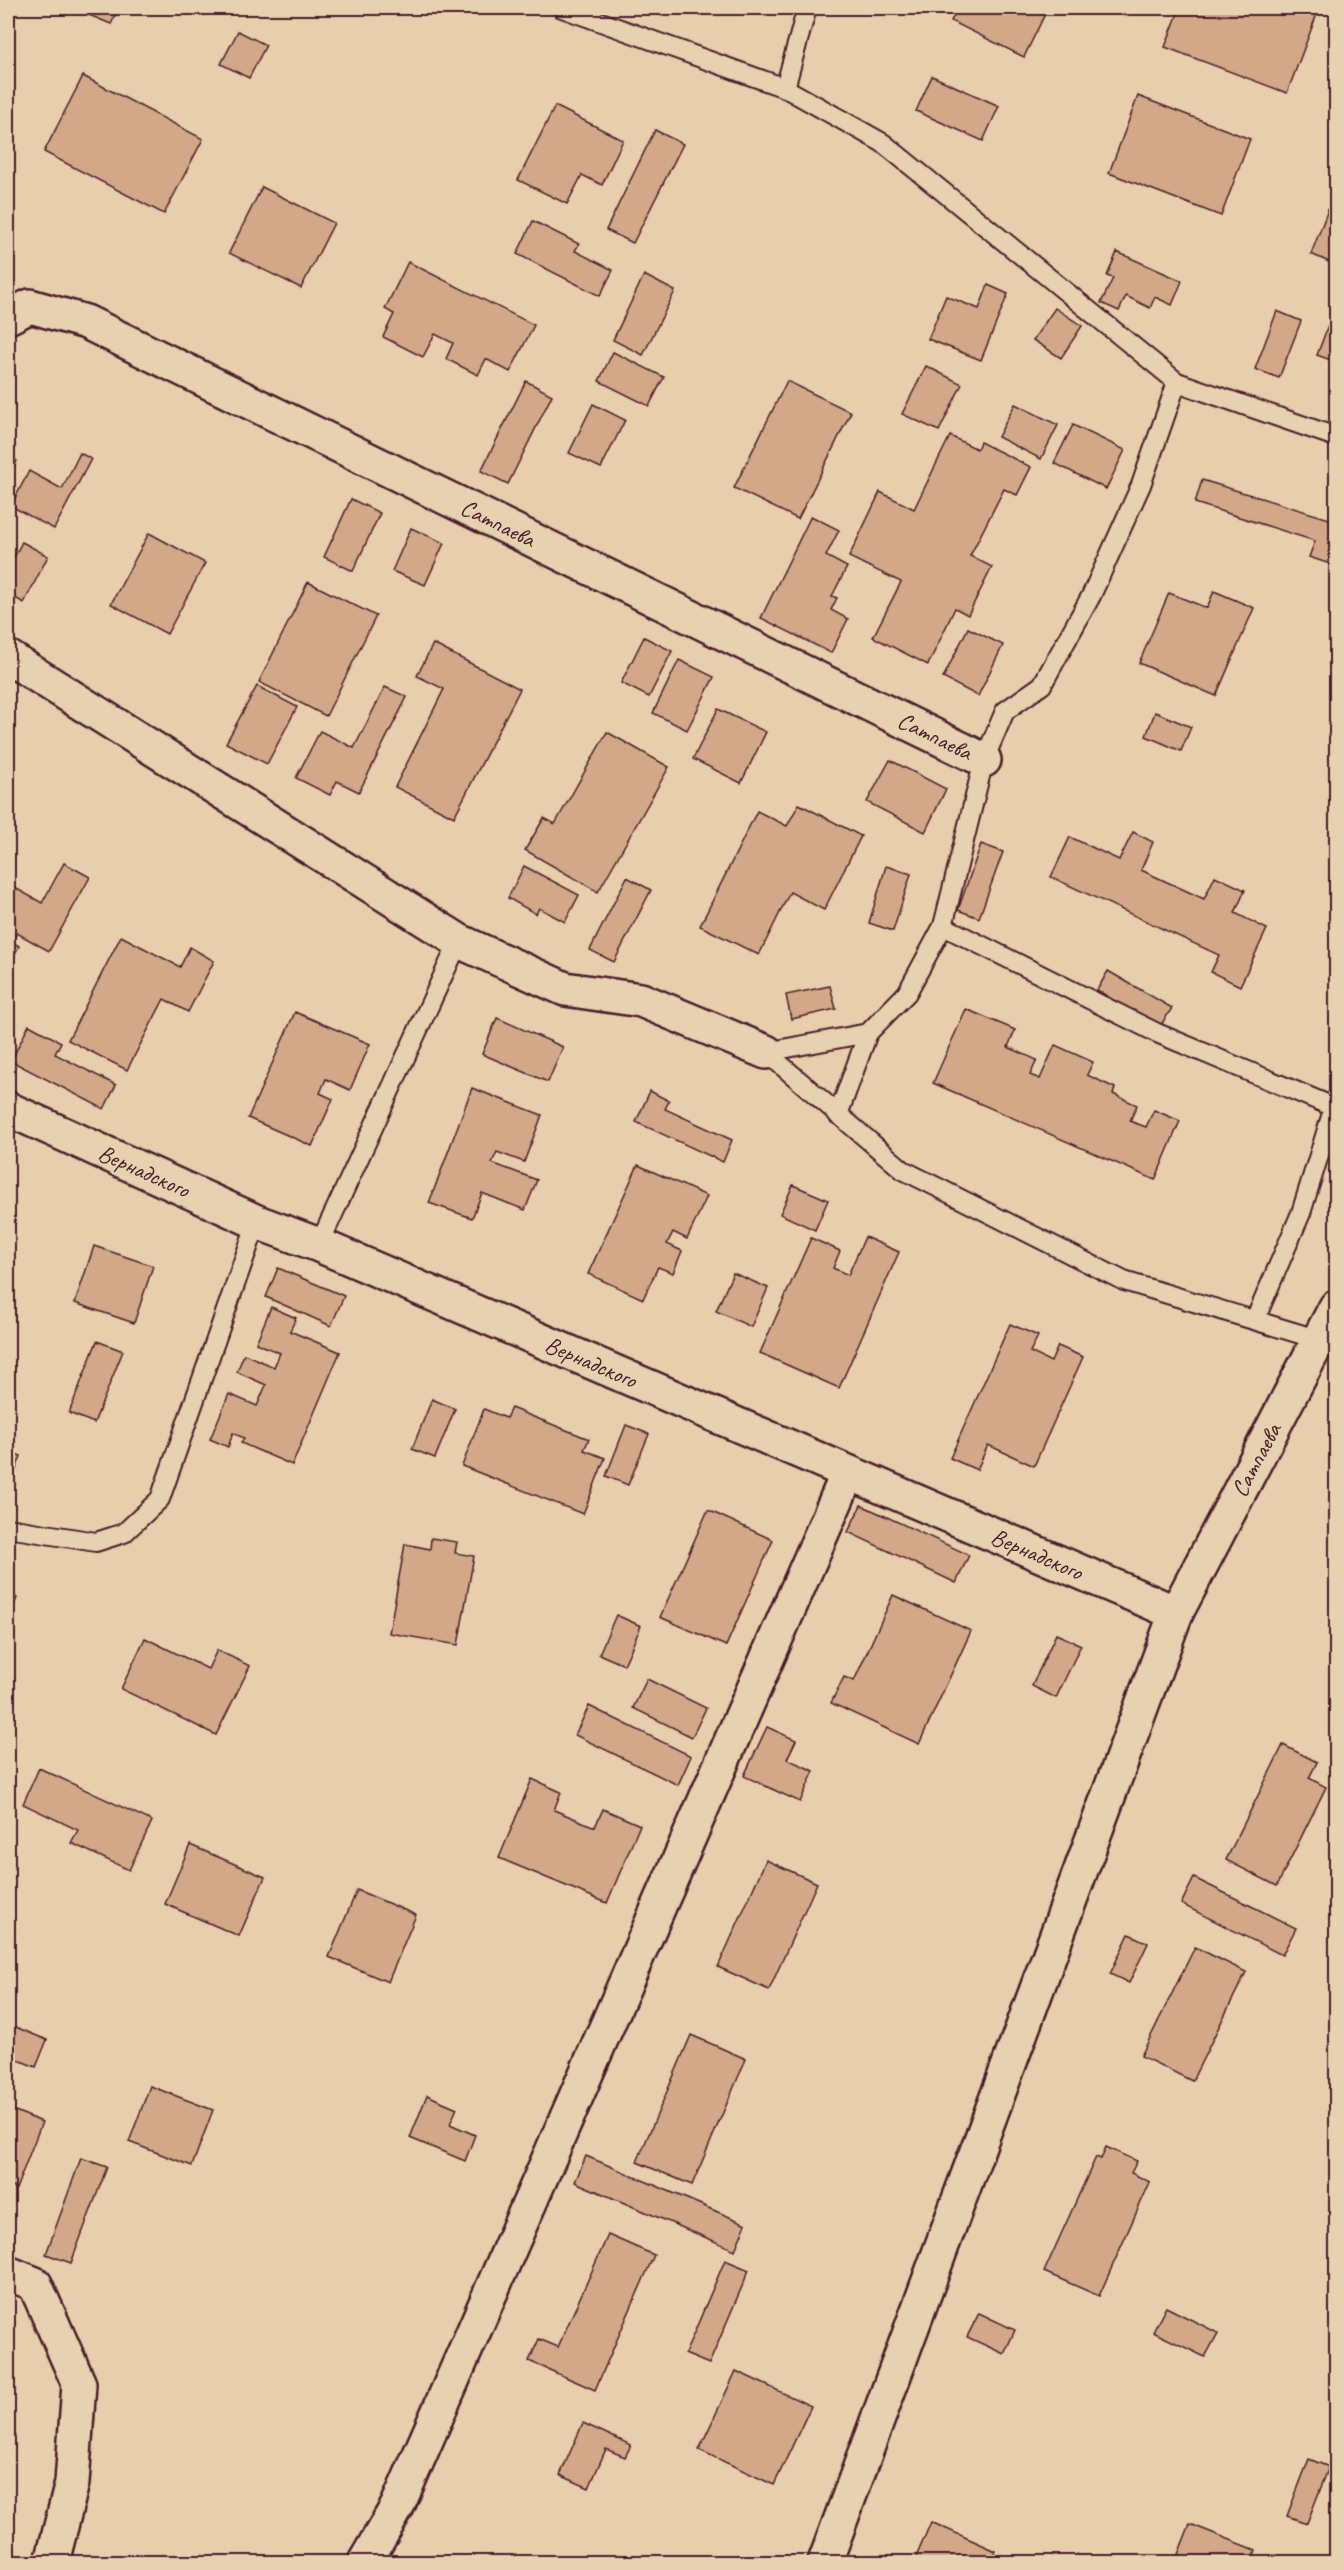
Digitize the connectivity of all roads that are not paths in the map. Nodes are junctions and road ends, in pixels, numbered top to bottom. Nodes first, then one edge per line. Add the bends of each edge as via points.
1 (562, 8) edge
2 (807, 8) edge
3 (785, 88) junction
4 (8, 317) edge
5 (1177, 382) junction
6 (1336, 437) edge
7 (8, 657) edge
8 (984, 760) junction
9 (943, 926) junction
10 (459, 941) junction
11 (868, 1033) junction
12 (766, 1052) junction
13 (1335, 1107) edge
14 (8, 1109) edge
15 (838, 1115) junction
16 (256, 1221) junction
17 (319, 1245) junction
18 (1336, 1307) edge
19 (1255, 1320) junction
20 (1320, 1340) junction
21 (848, 1473) junction
22 (8, 1528) edge
23 (1176, 1613) junction
24 (8, 2273) edge
25 (52, 2562) edge
26 (365, 2562) edge
27 (825, 2562) edge

1 - 3 lane
2 - 3 lane
3 - 5 lane via 883,143
4 - 8 street, Сатпаева via 30,306 86,322
5 - 6 lane
5 - 8 lane via 1141,485 1091,596 1042,685 1005,711
7 - 10 street
8 - 9 lane
9 - 11 lane via 907,993
9 - 13 lane via 1157,1033
10 - 12 street via 564,989 641,1000
10 - 17 lane
11 - 12 lane
11 - 15 lane
12 - 15 lane
13 - 19 lane via 1301,1213
14 - 16 street, Вернадского
15 - 19 lane via 903,1170 1124,1281
16 - 17 street, Вернадского
16 - 22 lane via 160,1499 124,1533 96,1542
17 - 21 street, Вернадского
18 - 20 street, Сатпаева
19 - 20 lane
20 - 23 street, Сатпаева
21 - 23 street, Вернадского
21 - 26 street via 397,2507
23 - 27 street, Сатпаева
24 - 25 street via 35,2284 79,2384 72,2483

